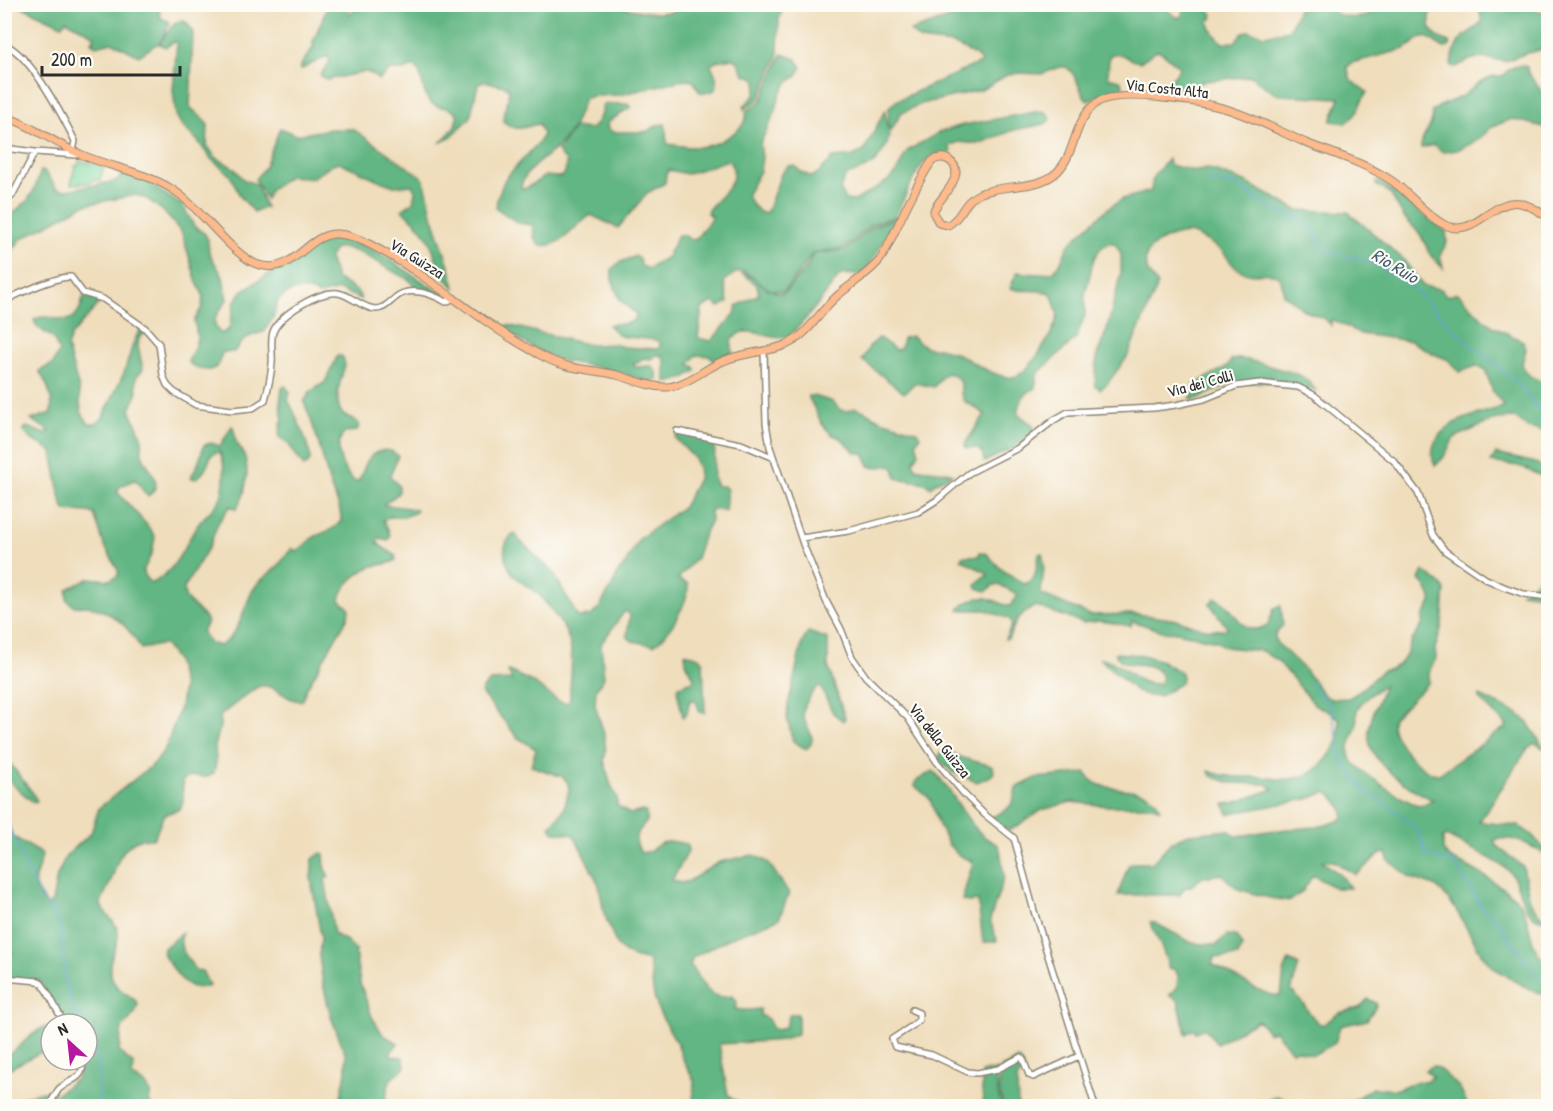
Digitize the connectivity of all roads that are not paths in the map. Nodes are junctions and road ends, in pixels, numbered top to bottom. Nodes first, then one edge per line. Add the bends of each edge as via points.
1 (4, 45) edge
2 (4, 116) edge
3 (4, 148) edge
4 (35, 152) junction
5 (77, 153) junction
6 (4, 201) edge
7 (1548, 217) edge
8 (454, 298) junction
9 (4, 301) edge
10 (764, 352) junction
11 (677, 431) dead end
12 (772, 457) junction
13 (801, 538) junction
14 (1548, 597) edge
15 (4, 978) edge
16 (912, 1010) dead end
17 (57, 1012) edge
18 (1079, 1056) junction
19 (82, 1072) edge
20 (49, 1107) edge
21 (1095, 1107) edge

1 - 5 street via 21,55 43,85 75,141
2 - 5 main road, Via Guizza
3 - 4 street
4 - 5 street
4 - 6 street via 12,196
5 - 8 main road, Via Guizza via 167,186 253,263 277,267 320,238 344,234 398,260
7 - 10 main road, Via Costa Alta via 1524,204 1511,203 1472,225 1449,226 1375,171 1234,112 1183,101 1113,97 1099,102 1083,118 1057,172 1041,180 978,194 948,225 939,223 934,210 952,184 954,167 948,159 932,161 873,268 837,295 802,335
8 - 9 street via 446,302 433,295 408,291 374,309 338,293 307,302 275,330 265,400 258,406 239,410 196,405 171,390 163,375 159,344 145,328 103,299 83,293 71,277
8 - 10 main road, Via Guizza via 522,345 558,364 665,387 726,360
10 - 12 street, Via della Guizza via 766,423
11 - 12 street via 741,444
12 - 13 street, Via della Guizza
13 - 14 street, Via dei Colli via 849,531 918,512 969,473 1018,448 1068,412 1154,408 1193,402 1236,386 1287,385 1307,390 1394,460 1418,493 1432,535 1445,551 1486,579 1524,594
13 - 18 street, Via della Guizza via 857,666 908,718 964,794 1014,838
15 - 17 street via 39,981
16 - 18 street via 919,1013 919,1020 892,1039 895,1047 932,1055 968,1072 998,1069 1021,1057 1033,1077
18 - 21 street, Via della Guizza
19 - 20 street via 60,1088

